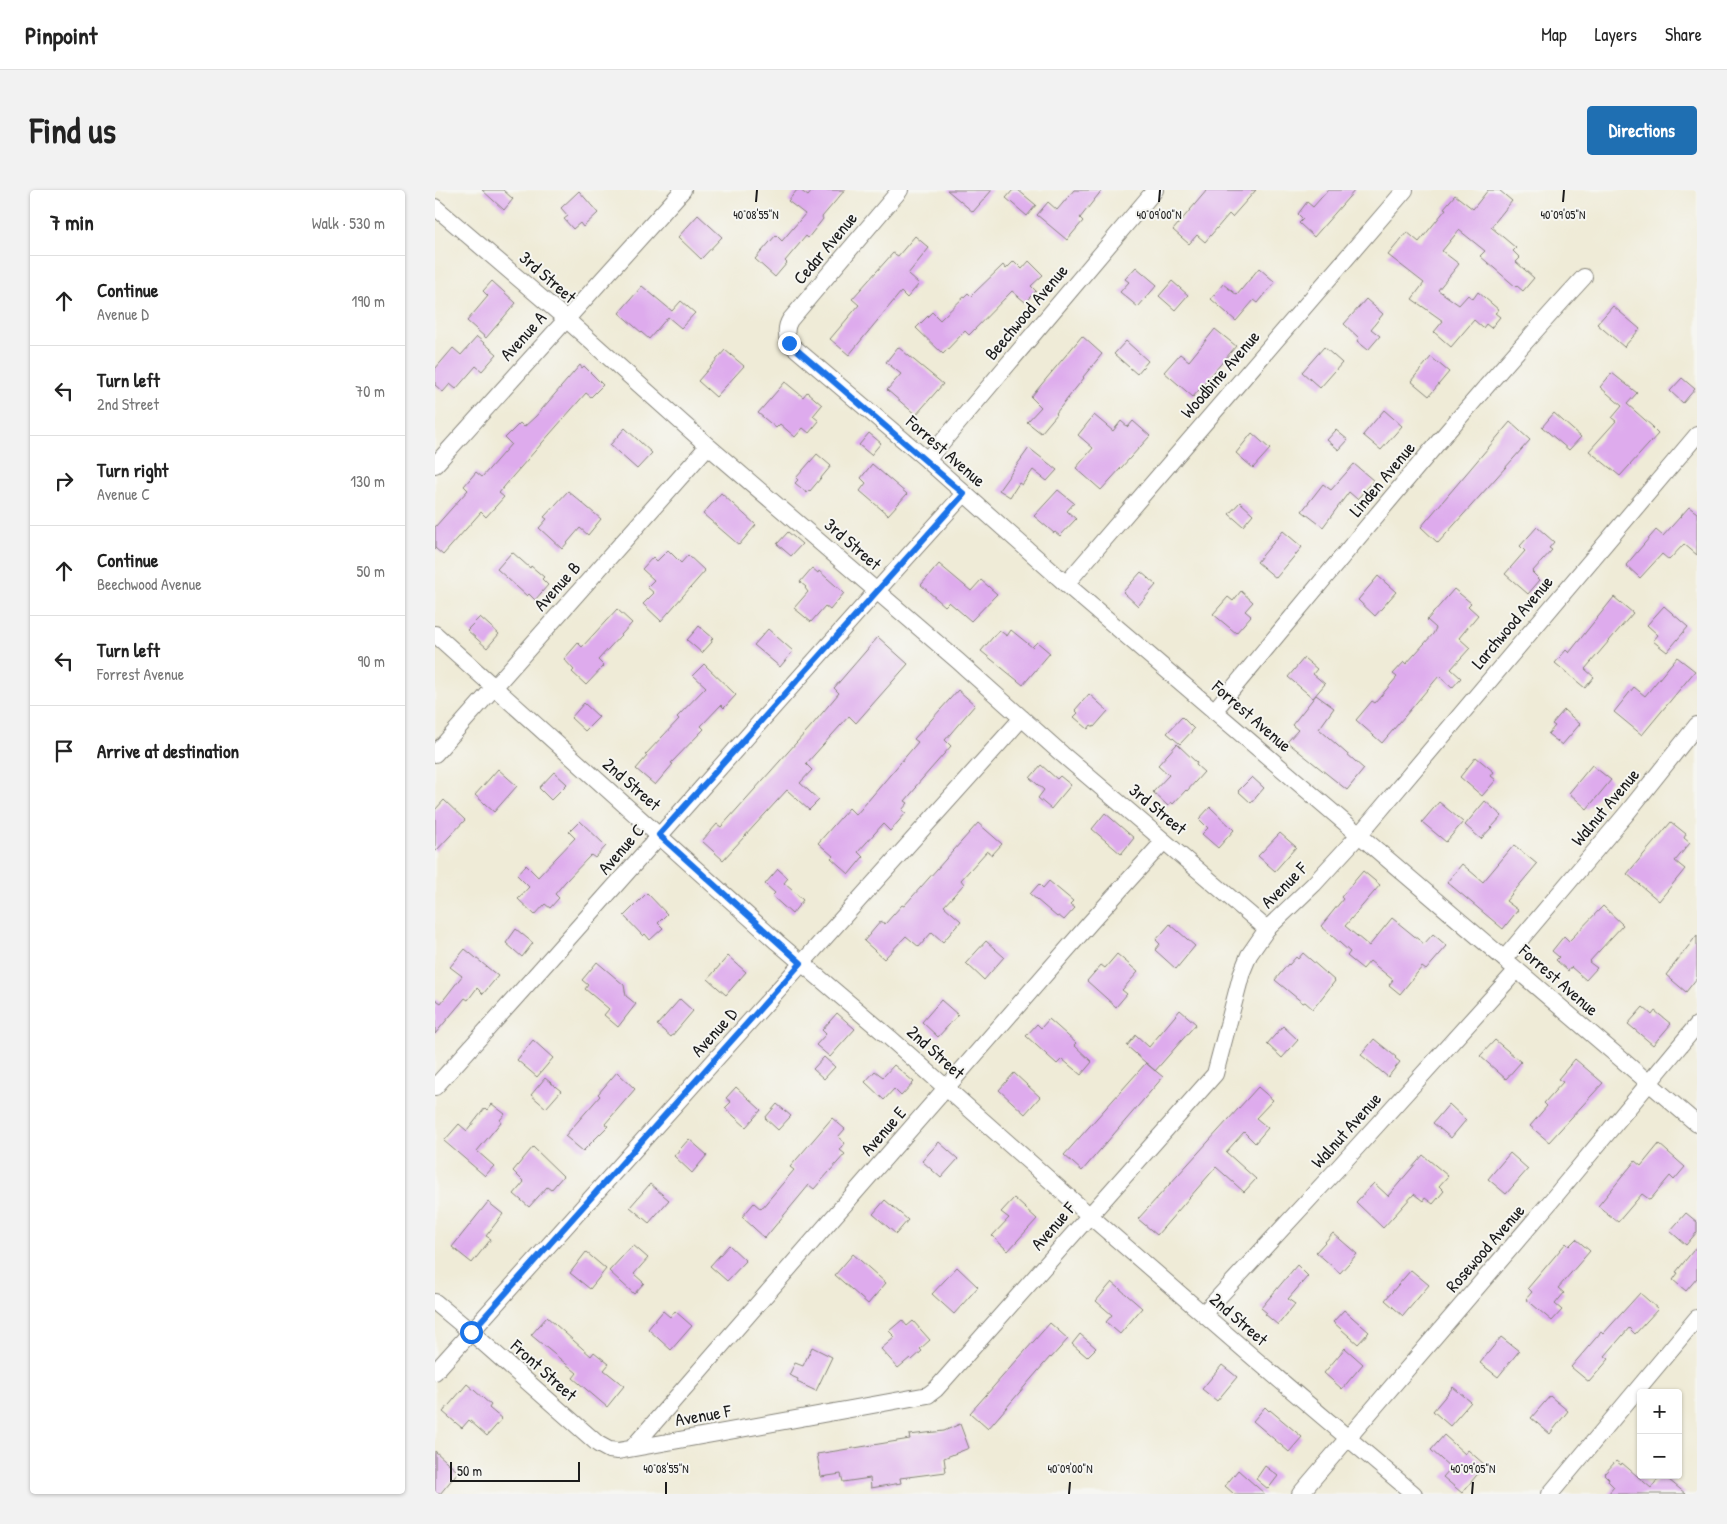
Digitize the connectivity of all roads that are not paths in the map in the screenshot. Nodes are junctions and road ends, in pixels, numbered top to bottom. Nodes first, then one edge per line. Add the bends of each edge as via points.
1 (683, 190) edge
2 (900, 190) edge
3 (1155, 190) edge
4 (1405, 190) edge
5 (435, 207) edge
6 (1584, 277) dead end
7 (566, 319) junction
8 (786, 334) joint
9 (1697, 435) edge
10 (708, 446) junction
11 (927, 460) junction
12 (435, 465) edge
13 (964, 494) junction
14 (1066, 584) junction
15 (876, 590) junction
16 (435, 634) edge
17 (495, 686) junction
18 (1214, 711) junction
19 (1022, 718) junction
20 (1697, 725) edge
21 (435, 754) edge
22 (659, 835) junction
23 (1359, 835) junction
24 (1164, 841) junction
25 (1267, 929) junction
26 (1504, 959) junction
27 (801, 963) junction
28 (1517, 970) junction
29 (1697, 1025) edge
30 (1649, 1083) junction
31 (435, 1087) edge
32 (947, 1088) junction
33 (1697, 1124) edge
34 (1089, 1215) junction
35 (435, 1302) edge
36 (1203, 1314) junction
37 (1697, 1318) edge
38 (471, 1332) junction
39 (435, 1372) edge
40 (1349, 1437) junction
41 (633, 1447) junction
42 (1300, 1494) edge
43 (1415, 1494) edge
44 (1550, 1494) edge

1 - 7 street, Avenue A
2 - 8 street, Cedar Avenue via 790,320
3 - 11 street, Beechwood Avenue
4 - 14 street, Woodbine Avenue
5 - 7 street, 3rd Street
6 - 18 street, Linden Avenue via 1528,337
7 - 10 street, 3rd Street
7 - 12 street, Avenue A
8 - 11 street, Forrest Avenue via 789,343
9 - 23 street, Larchwood Avenue
10 - 15 street, 3rd Street
10 - 17 street, Avenue B
11 - 13 street, Forrest Avenue
13 - 14 street, Forrest Avenue
13 - 15 street
14 - 18 street, Forrest Avenue
15 - 19 street, 3rd Street
15 - 22 street, Avenue C
16 - 17 street, 2nd Street
17 - 21 street, Avenue B
17 - 22 street, 2nd Street
18 - 23 street, Forrest Avenue
19 - 24 street, 3rd Street
19 - 27 street, Avenue D
20 - 26 street, Walnut Avenue
22 - 27 street, 2nd Street
22 - 31 street, Avenue C
23 - 25 street, Avenue F
23 - 26 street, Forrest Avenue
24 - 25 street, 3rd Street
24 - 32 street, Avenue E
25 - 34 street, Avenue F via 1242,972 1215,1074
26 - 28 street, Forrest Avenue
27 - 32 street, 2nd Street
27 - 38 street, Avenue D
28 - 30 street, Forrest Avenue
28 - 36 street, Walnut Avenue
29 - 30 street, Rosewood Avenue
30 - 33 street, Forrest Avenue
30 - 40 street, Rosewood Avenue
32 - 34 street, 2nd Street
32 - 41 street, Avenue E
34 - 36 street, 2nd Street
34 - 41 street, Avenue F via 928,1395
35 - 38 street, Front Street
36 - 40 street, 2nd Street
37 - 44 street
38 - 39 street, Avenue D
38 - 41 street, Front Street via 598,1444 618,1451
40 - 42 street, Rosewood Avenue
40 - 43 street, 2nd Street

